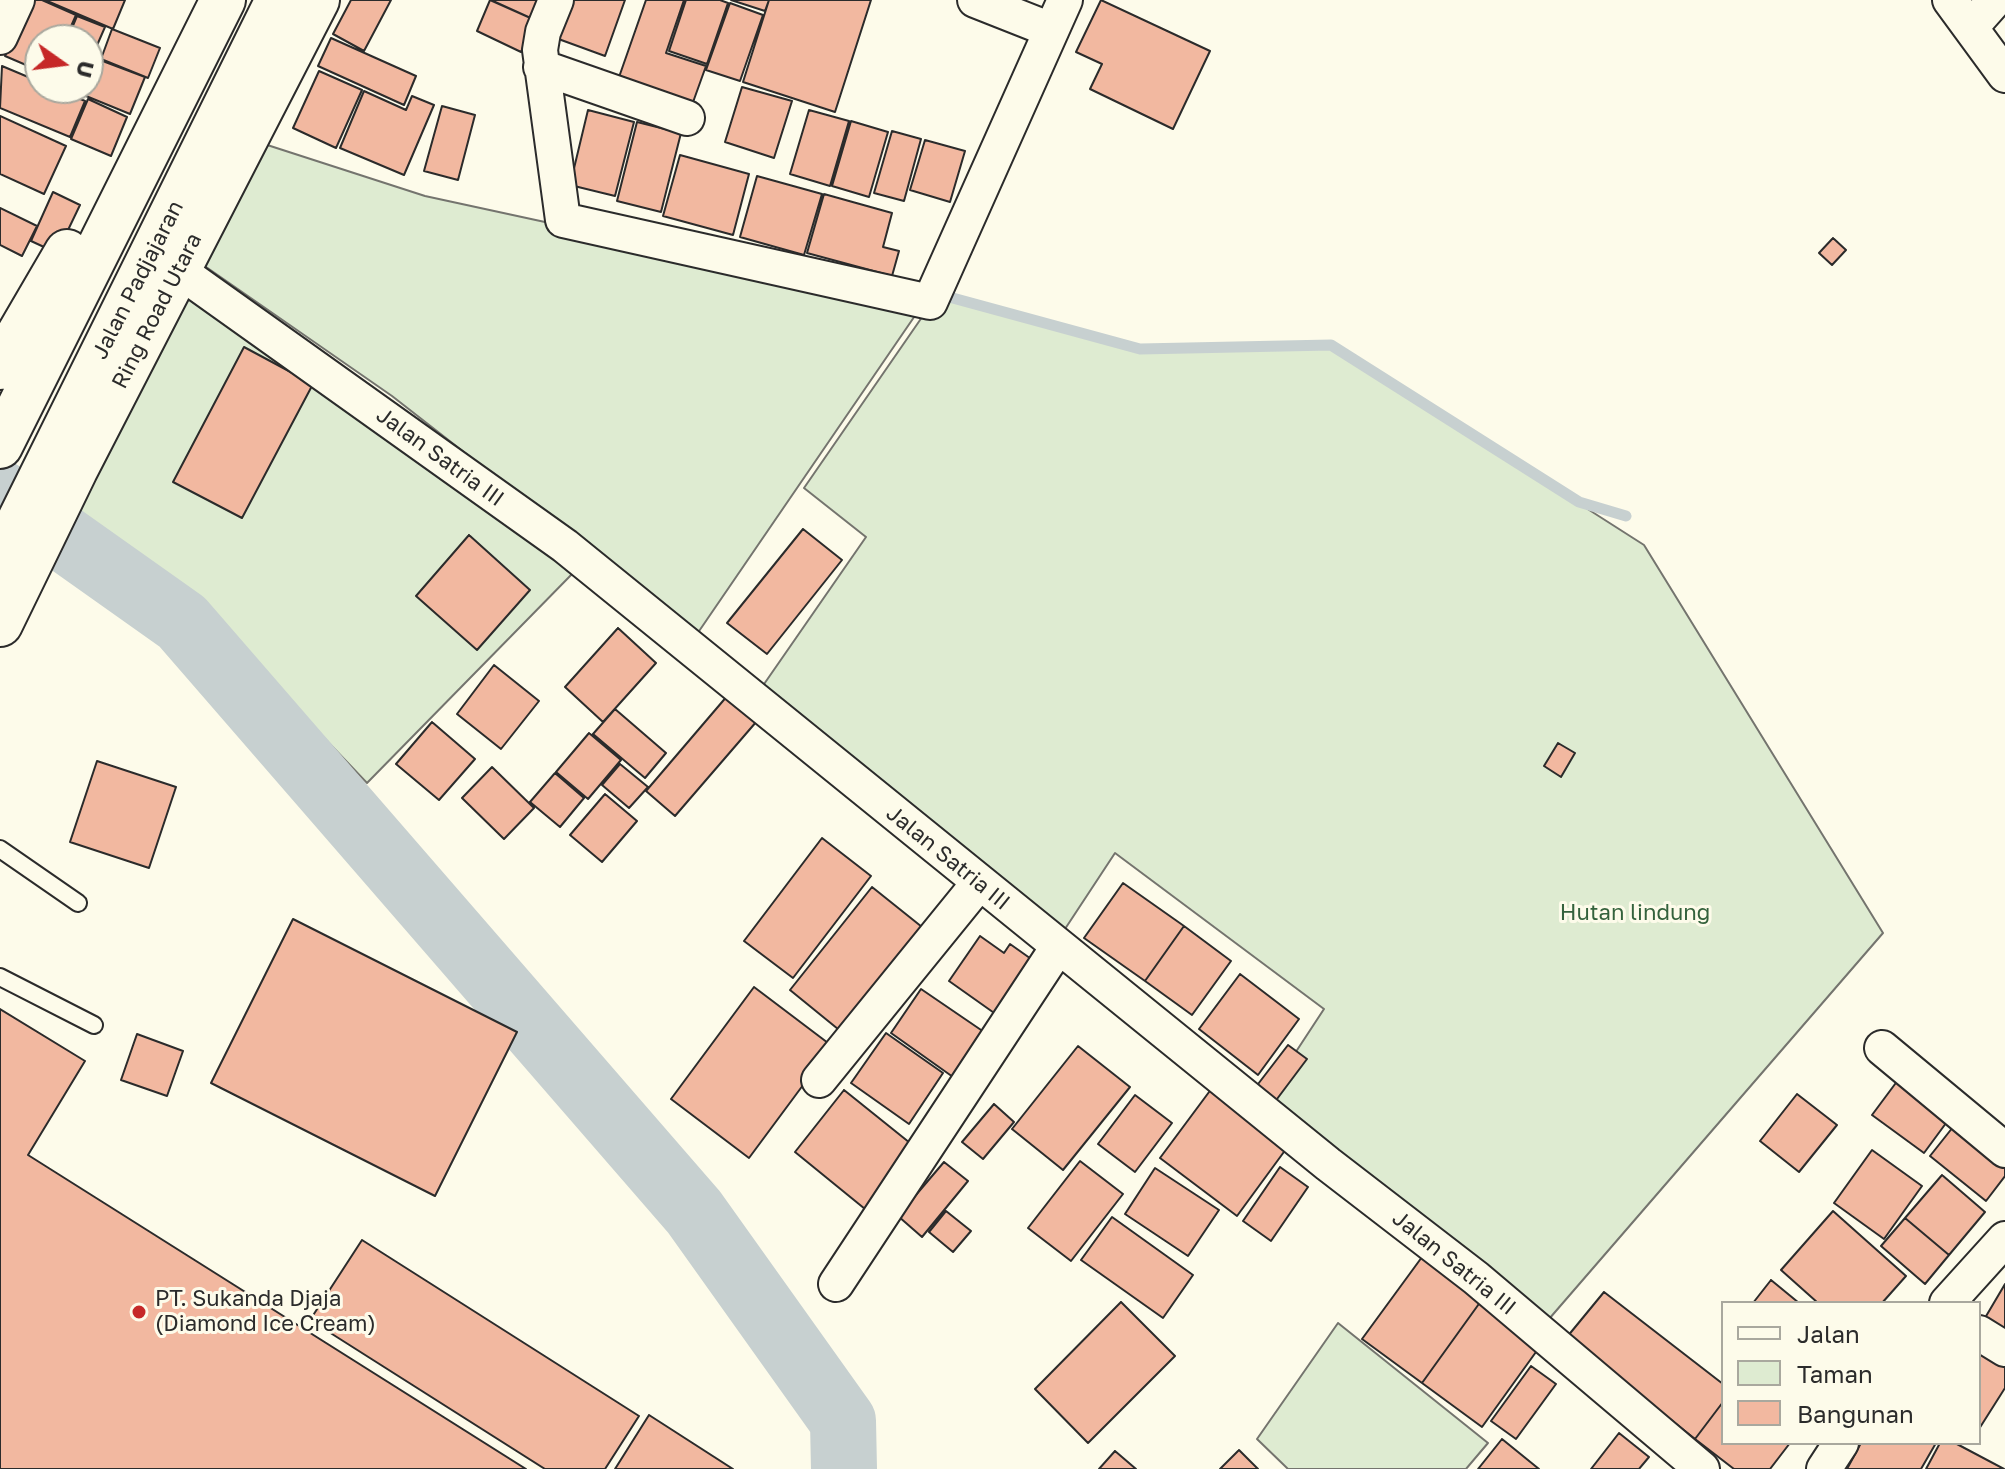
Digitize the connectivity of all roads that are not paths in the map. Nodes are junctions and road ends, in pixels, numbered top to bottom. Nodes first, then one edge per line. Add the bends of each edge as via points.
1 (17, 0) edge
2 (194, 0) edge
3 (223, 0) edge
4 (278, 0) edge
5 (317, 0) edge
6 (556, 0) edge
7 (975, 0) edge
8 (1950, 0) edge
9 (1995, 0) edge
10 (1058, 15) edge
11 (1971, 27) junction
12 (0, 37) edge
13 (541, 67) junction
14 (2005, 75) edge
15 (687, 118) dead end
16 (178, 270) junction
17 (0, 367) edge
18 (2, 442) edge
19 (62, 465) junction
20 (3, 595) edge
21 (0, 849) edge
22 (979, 883) junction
23 (78, 903) dead end
24 (1058, 947) junction
25 (0, 977) edge
26 (94, 1025) dead end
27 (1882, 1048) dead end
28 (819, 1080) dead end
29 (2005, 1150) edge
30 (2005, 1239) edge
31 (836, 1284) dead end
32 (1949, 1301) edge
33 (1981, 1334) edge
34 (2005, 1349) edge
35 (1840, 1445) edge
36 (1702, 1469) edge
37 (1824, 1469) edge

1 - 12 street
2 - 17 main road via 82,225
3 - 18 main road
4 - 19 main road, Jalan Padjajaran
5 - 16 main road, Ring Road Utara
6 - 13 street via 543,32
7 - 10 street
8 - 11 street
9 - 11 street
10 - 13 street via 930,302 563,220
11 - 14 street
13 - 15 street
16 - 19 main road, Ring Road Utara
16 - 22 street, Jalan Satria III via 565,546
19 - 20 main road, Jalan Padjajaran
21 - 23 lane
22 - 24 street, Jalan Satria III
22 - 28 street
24 - 31 street
24 - 36 street, Jalan Satria III via 1476,1278
25 - 26 lane
27 - 29 street
30 - 32 street
33 - 34 street
35 - 37 street

